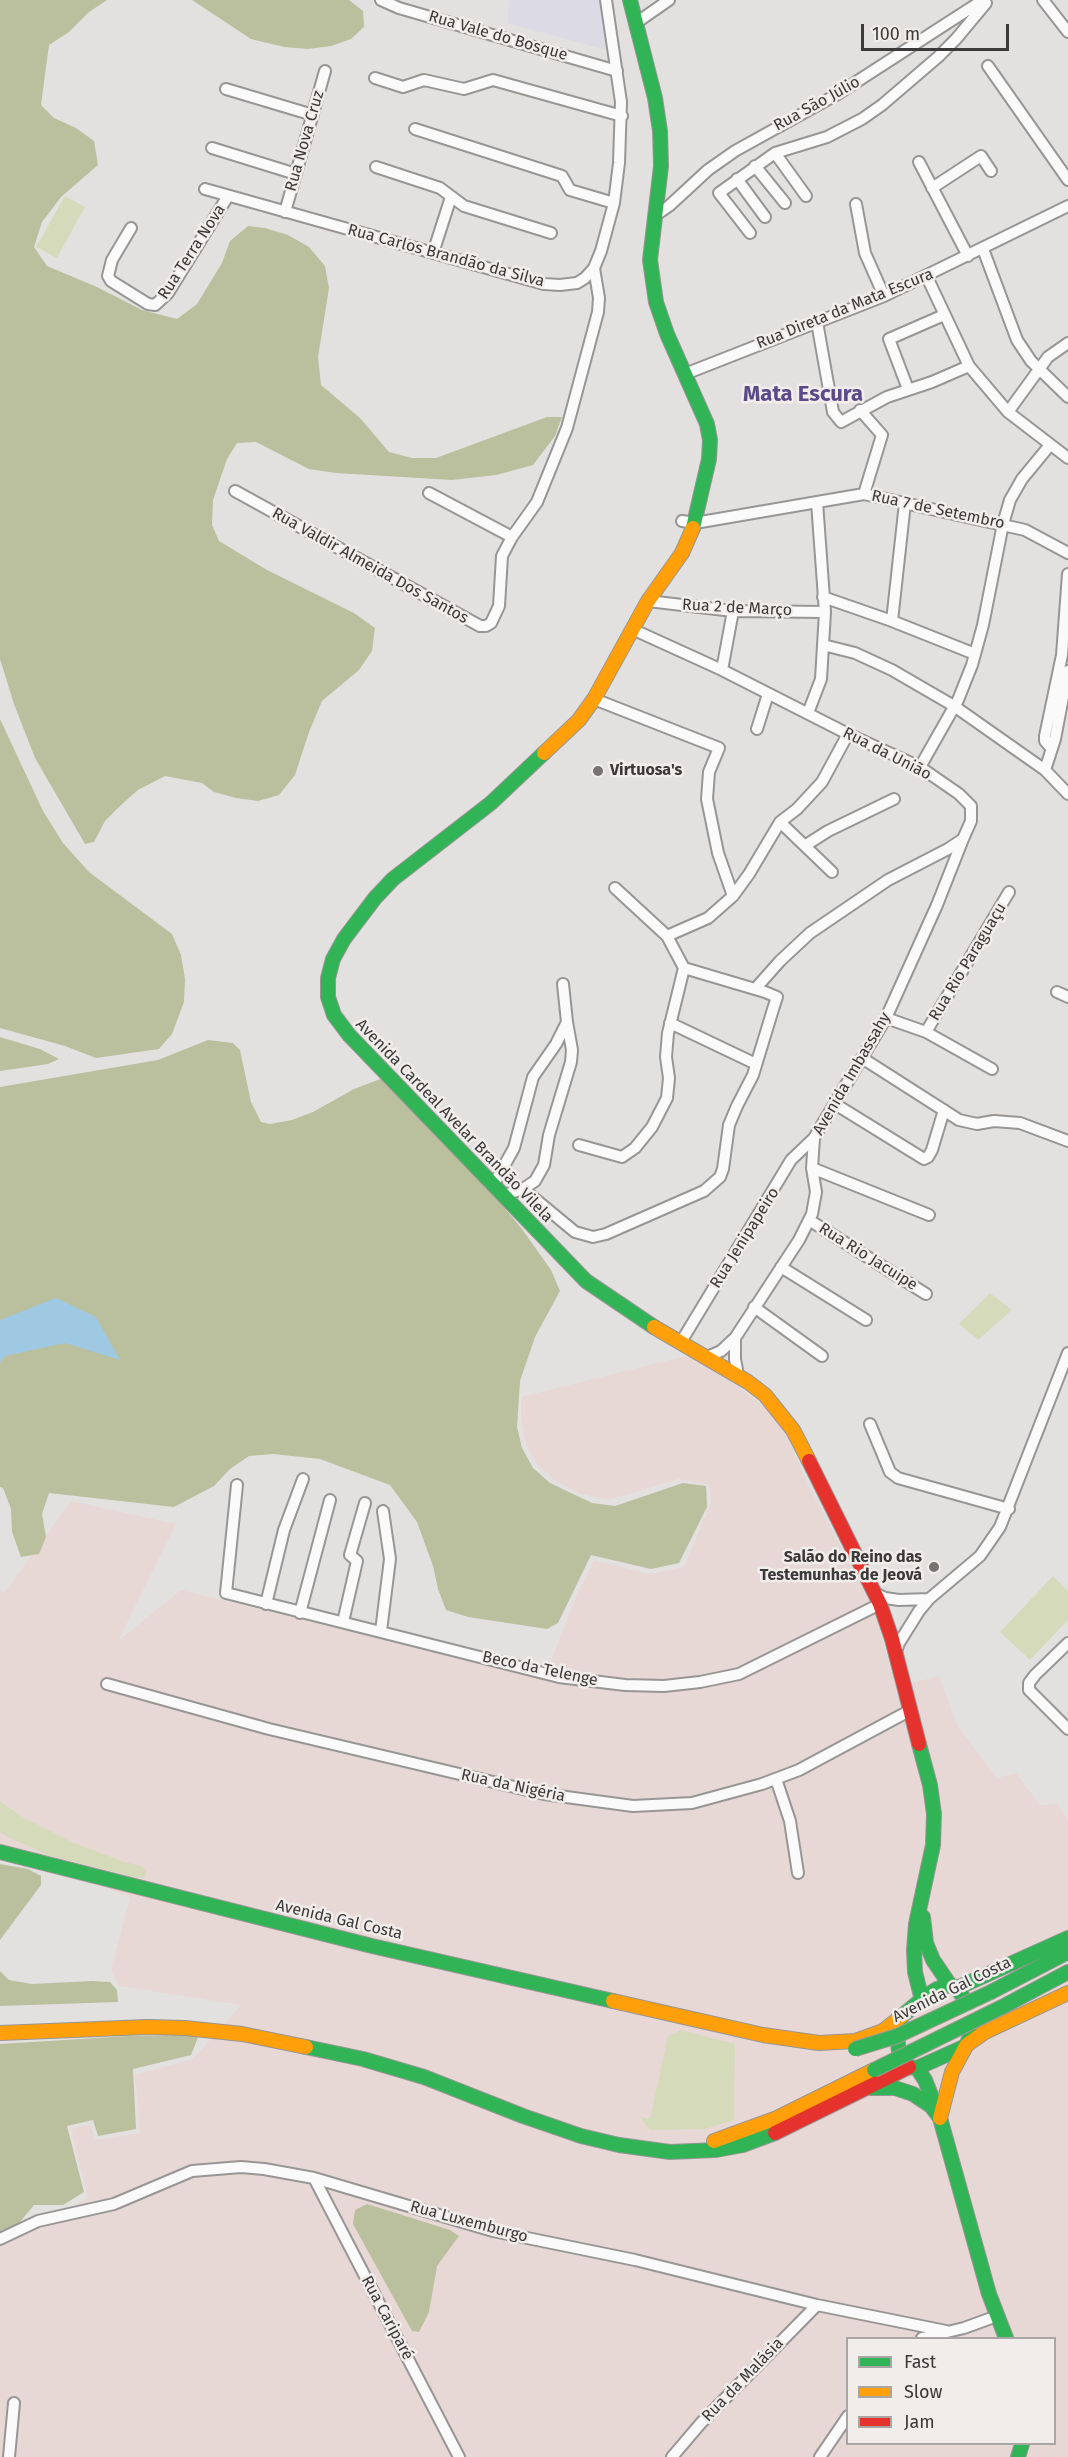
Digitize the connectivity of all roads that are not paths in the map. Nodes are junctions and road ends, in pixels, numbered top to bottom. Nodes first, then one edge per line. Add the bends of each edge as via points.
1 (381, 0) edge
2 (606, 0) edge
3 (630, 0) edge
4 (669, 0) edge
5 (982, 0) edge
6 (988, 0) edge
7 (1043, 0) edge
8 (636, 22) junction
9 (1068, 32) edge
10 (988, 66) dead end
11 (325, 71) dead end
12 (617, 71) junction
13 (375, 78) dead end
14 (226, 89) dead end
15 (313, 115) junction
16 (622, 117) junction
17 (415, 129) dead end
18 (212, 148) dead end
19 (775, 153) junction
20 (919, 162) dead end
21 (755, 166) junction
22 (376, 168) dead end
23 (991, 171) dead end
24 (296, 174) junction
25 (737, 179) junction
26 (1068, 180) edge
27 (932, 188) junction
28 (205, 189) dead end
29 (228, 196) junction
30 (806, 196) dead end
31 (451, 197) junction
32 (614, 203) junction
33 (785, 203) dead end
34 (856, 204) dead end
35 (1068, 207) edge
36 (285, 212) junction
37 (656, 214) junction
38 (765, 217) dead end
39 (131, 228) dead end
40 (551, 233) dead end
41 (750, 233) dead end
42 (983, 249) junction
43 (433, 253) junction
44 (968, 256) junction
45 (594, 268) junction
46 (927, 277) junction
47 (884, 296) junction
48 (944, 315) junction
49 (817, 322) junction
50 (1068, 343) edge
51 (969, 366) junction
52 (1039, 370) junction
53 (685, 374) junction
54 (908, 389) junction
55 (1068, 397) edge
56 (860, 410) junction
57 (1008, 412) junction
58 (1050, 445) junction
59 (1068, 458) edge
60 (235, 491) dead end
61 (429, 493) dead end
62 (864, 494) junction
63 (817, 502) junction
64 (905, 503) junction
65 (689, 522) junction
66 (1003, 524) junction
67 (512, 537) junction
68 (1068, 553) edge
69 (1068, 574) edge
70 (823, 597) junction
71 (648, 601) junction
72 (733, 612) junction
73 (825, 612) junction
74 (892, 621) junction
75 (632, 629) junction
76 (823, 645) junction
77 (975, 654) junction
78 (722, 670) junction
79 (1068, 671) edge
80 (768, 694) junction
81 (594, 699) junction
82 (954, 706) junction
83 (808, 713) junction
84 (757, 729) dead end
85 (848, 734) junction
86 (1051, 748) junction
87 (920, 767) junction
88 (1045, 770) junction
89 (1068, 794) edge
90 (894, 799) dead end
91 (780, 822) junction
92 (963, 839) junction
93 (806, 845) junction
94 (832, 872) dead end
95 (615, 888) dead end
96 (1009, 892) dead end
97 (733, 896) junction
98 (667, 936) junction
99 (684, 968) junction
100 (563, 984) dead end
101 (756, 988) junction
102 (1057, 992) dead end
103 (1068, 997) edge
104 (886, 1018) junction
105 (567, 1022) junction
106 (670, 1023) junction
107 (926, 1032) junction
108 (862, 1058) junction
109 (756, 1064) junction
110 (992, 1069) dead end
111 (835, 1104) junction
112 (944, 1110) junction
113 (814, 1138) junction
114 (1068, 1141) edge
115 (579, 1144) dead end
116 (812, 1168) junction
117 (494, 1184) junction
118 (524, 1189) junction
119 (504, 1195) junction
120 (929, 1215) dead end
121 (809, 1220) junction
122 (781, 1267) junction
123 (926, 1294) dead end
124 (754, 1307) junction
125 (866, 1320) dead end
126 (735, 1338) junction
127 (681, 1342) junction
128 (1068, 1353) edge
129 (822, 1356) dead end
130 (707, 1357) junction
131 (738, 1375) junction
132 (870, 1424) dead end
133 (303, 1479) dead end
134 (237, 1485) dead end
135 (330, 1500) dead end
136 (365, 1503) dead end
137 (1009, 1509) junction
138 (383, 1511) dead end
139 (878, 1599) junction
140 (929, 1599) junction
141 (266, 1604) junction
142 (300, 1613) junction
143 (342, 1622) junction
144 (381, 1631) junction
145 (1068, 1643) edge
146 (895, 1654) junction
147 (107, 1684) dead end
148 (909, 1711) junction
149 (1068, 1729) edge
150 (776, 1779) junction
151 (0, 1852) edge
152 (798, 1873) dead end
153 (921, 1908) junction
154 (1068, 1938) edge
155 (1068, 1952) edge
156 (1068, 1972) edge
157 (954, 1987) junction
158 (1068, 1993) edge
159 (922, 2000) junction
160 (672, 2015) junction
161 (902, 2016) junction
162 (0, 2033) edge
163 (967, 2045) junction
164 (913, 2068) junction
165 (867, 2088) junction
166 (940, 2118) junction
167 (670, 2152) junction
168 (314, 2178) junction
169 (0, 2239) edge
170 (817, 2305) junction
171 (997, 2316) junction
172 (946, 2331) junction
173 (925, 2337) edge
174 (1006, 2337) edge
175 (14, 2403) dead end
176 (846, 2419) edge
177 (9, 2457) edge
178 (459, 2457) edge
179 (672, 2457) edge
180 (820, 2457) edge

1 - 12 street, Rua Vale do Bosque
2 - 12 street
3 - 8 main road, Avenida Cardeal Avelar Brandão Vilela
4 - 8 street
5 - 37 street, Rua São Júlio via 836,95 735,151
6 - 19 street via 950,45 882,105 827,137
7 - 9 street
8 - 37 main road, Avenida Cardeal Avelar Brandão Vilela via 660,132 662,166
10 - 26 street
11 - 15 street, Rua Nova Cruz
12 - 16 street
13 - 16 street via 403,87 424,80 464,89 493,80
14 - 15 street
15 - 24 street, Rua Nova Cruz
16 - 32 street
17 - 32 street via 562,176 570,190
18 - 24 street
19 - 21 street
19 - 30 street
20 - 27 street
21 - 25 street
21 - 33 street
22 - 31 street via 440,188
23 - 27 street via 981,156
24 - 36 street, Rua Nova Cruz
25 - 38 street
25 - 41 street via 719,193
27 - 44 street
28 - 29 street, Rua Carlos Brandão da Silva
29 - 36 street, Rua Carlos Brandão da Silva
29 - 39 street, Rua Terra Nova via 168,293 155,305 108,276 112,260
31 - 40 street via 464,206
31 - 43 street
32 - 45 street
34 - 47 street via 865,253
35 - 42 street, Rua Direta da Mata Escura
36 - 43 street, Rua Carlos Brandão da Silva
37 - 53 main road, Avenida Cardeal Avelar Brandão Vilela via 650,260 656,302
42 - 44 street, Rua Direta da Mata Escura
42 - 52 street via 1017,340
43 - 45 street, Rua Carlos Brandão da Silva via 544,284 577,283
44 - 46 street, Rua Direta da Mata Escura
45 - 67 street, Rua Valdir Almeida Dos Santos via 598,312 567,428 537,502
46 - 47 street, Rua Direta da Mata Escura
46 - 48 street
47 - 49 street, Rua Direta da Mata Escura
48 - 51 street
48 - 54 street via 889,339
49 - 53 street, Rua Direta da Mata Escura
49 - 56 street via 833,412 839,421 846,421
50 - 52 street via 1048,357
51 - 54 street
51 - 57 street
52 - 55 street
52 - 57 street
53 - 65 main road, Avenida Cardeal Avelar Brandão Vilela via 710,440 709,459
54 - 56 street
56 - 62 street via 882,435
57 - 58 street
58 - 59 street
58 - 66 street via 1017,488
60 - 67 street, Rua Valdir Almeida Dos Santos via 480,626 491,623 499,606 502,556
61 - 67 street
62 - 63 street, Rua 7 de Setembro
62 - 64 street, Rua 7 de Setembro
63 - 65 street, Rua 7 de Setembro
63 - 70 street
64 - 66 street, Rua 7 de Setembro
64 - 74 street
65 - 71 main road, Avenida Cardeal Avelar Brandão Vilela via 682,553
66 - 68 street, Rua 7 de Setembro via 1025,530
66 - 77 street
69 - 86 street via 1062,655 1045,732 1045,741
70 - 73 street
70 - 74 street
71 - 72 street, Rua 2 de Março
71 - 75 main road, Avenida Cardeal Avelar Brandão Vilela
72 - 73 street, Rua 2 de Março
72 - 78 street
73 - 76 street
74 - 77 street
75 - 78 street, Rua da União
75 - 81 main road, Avenida Cardeal Avelar Brandão Vilela
76 - 82 street via 855,653 892,670
76 - 83 street via 821,679
77 - 82 street
78 - 80 street, Rua da União
79 - 86 street
80 - 83 street, Rua da União
80 - 84 street
81 - 97 street via 718,747 708,772 710,815
81 - 117 main road, Avenida Cardeal Avelar Brandão Vilela via 564,736 491,803 393,879 356,923 330,968 328,997 340,1024
82 - 87 street
82 - 88 street
83 - 85 street, Rua da União
85 - 87 street, Rua da União
85 - 91 street via 822,782
86 - 88 street
87 - 92 street, Rua da União via 971,806 971,821
88 - 89 street
90 - 93 street
91 - 93 street
91 - 97 street
92 - 101 street via 895,875 825,922
92 - 104 street, Avenida Imbassahy
93 - 94 street
95 - 98 street
96 - 107 street, Rua Rio Paraguaçu
97 - 98 street via 708,918
98 - 99 street
99 - 101 street
99 - 106 street
100 - 105 street
101 - 109 street via 777,998
102 - 103 street
104 - 107 street
104 - 108 street, Avenida Imbassahy
105 - 117 street via 533,1077 514,1148
105 - 118 street via 572,1050 566,1080 544,1165 535,1181
106 - 109 street
106 - 115 street via 667,1098 645,1136 622,1157
107 - 110 street
108 - 111 street, Avenida Imbassahy
108 - 112 street
109 - 118 street via 729,1125 720,1177 693,1197 593,1237 575,1232
111 - 112 street via 924,1159 929,1155
111 - 113 street, Avenida Imbassahy
112 - 114 street via 968,1123 1005,1121
113 - 116 street, Avenida Imbassahy
113 - 127 street, Rua Jenipapeiro via 791,1160
116 - 120 street
116 - 121 street, Avenida Imbassahy via 816,1192
117 - 119 main road, Avenida Cardeal Avelar Brandão Vilela
118 - 119 street
119 - 127 main road, Avenida Cardeal Avelar Brandão Vilela via 586,1281
121 - 122 street, Avenida Imbassahy
121 - 123 street, Rua Rio Jacuipe
122 - 124 street, Avenida Imbassahy
122 - 125 street
124 - 126 street, Avenida Imbassahy
124 - 129 street
126 - 130 street, Avenida Imbassahy via 722,1351
126 - 131 street
127 - 130 main road, Avenida Cardeal Avelar Brandão Vilela
128 - 137 street
130 - 131 main road, Avenida Cardeal Avelar Brandão Vilela
131 - 139 main road, Avenida Cardeal Avelar Brandão Vilela via 765,1395 793,1430
132 - 137 street via 890,1472 898,1478
133 - 141 street via 284,1530
134 - 141 street, Beco da Telenge via 226,1593
135 - 142 street
136 - 143 street via 350,1555 357,1561
137 - 140 street via 980,1557
138 - 144 street via 390,1559
139 - 140 street
139 - 144 street, Beco da Telenge via 739,1674 664,1686 559,1677
139 - 146 main road, Avenida Cardeal Avelar Brandão Vilela
140 - 146 street via 910,1624
141 - 142 street, Beco da Telenge
142 - 143 street, Beco da Telenge
143 - 144 street, Beco da Telenge
145 - 149 street via 1029,1683 1029,1690
146 - 148 main road, Avenida Cardeal Avelar Brandão Vilela
147 - 150 street, Rua da Nigéria via 269,1729 593,1802 633,1806 692,1803
148 - 150 street, Rua da Nigéria
148 - 153 main road, Avenida Cardeal Avelar Brandão Vilela via 934,1814 933,1845
150 - 152 street via 790,1821
151 - 160 main road, Avenida Gal Costa via 229,1911
153 - 157 main road, Avenida Cardeal Avelar Brandão Vilela via 929,1953
153 - 159 main road, Avenida Cardeal Avelar Brandão Vilela via 914,1950
154 - 157 main road, Avenida Gal Costa
155 - 160 main road, Avenida Gal Costa, bridge via 915,2029 855,2049 805,2050 739,2038
156 - 167 main road, bridge via 751,2129
157 - 159 main road, Avenida Gal Costa via 937,1989
157 - 163 main road via 971,2013
158 - 163 main road via 985,2032
159 - 161 main road, Avenida Gal Costa
160 - 161 main road, Avenida Gal Costa via 763,2036 828,2043 871,2037
161 - 164 main road via 896,2039 899,2051
162 - 167 main road via 147,2027 242,2034 424,2077 581,2136
163 - 164 main road
163 - 166 main road via 952,2072
164 - 165 main road
164 - 166 main road via 925,2080
165 - 166 main road via 895,2088 913,2094
165 - 167 main road via 779,2132 743,2145
166 - 171 main road
168 - 169 street, Rua Luxemburgo via 242,2167 192,2171 114,2204 38,2221
168 - 170 street, Rua Luxemburgo via 493,2231 635,2260
168 - 178 street, Rua Cariparé
170 - 172 street, Rua Luxemburgo
170 - 179 street, Rua da Malásia via 701,2422
171 - 172 street
171 - 174 main road
172 - 173 street
175 - 177 street
176 - 180 street

